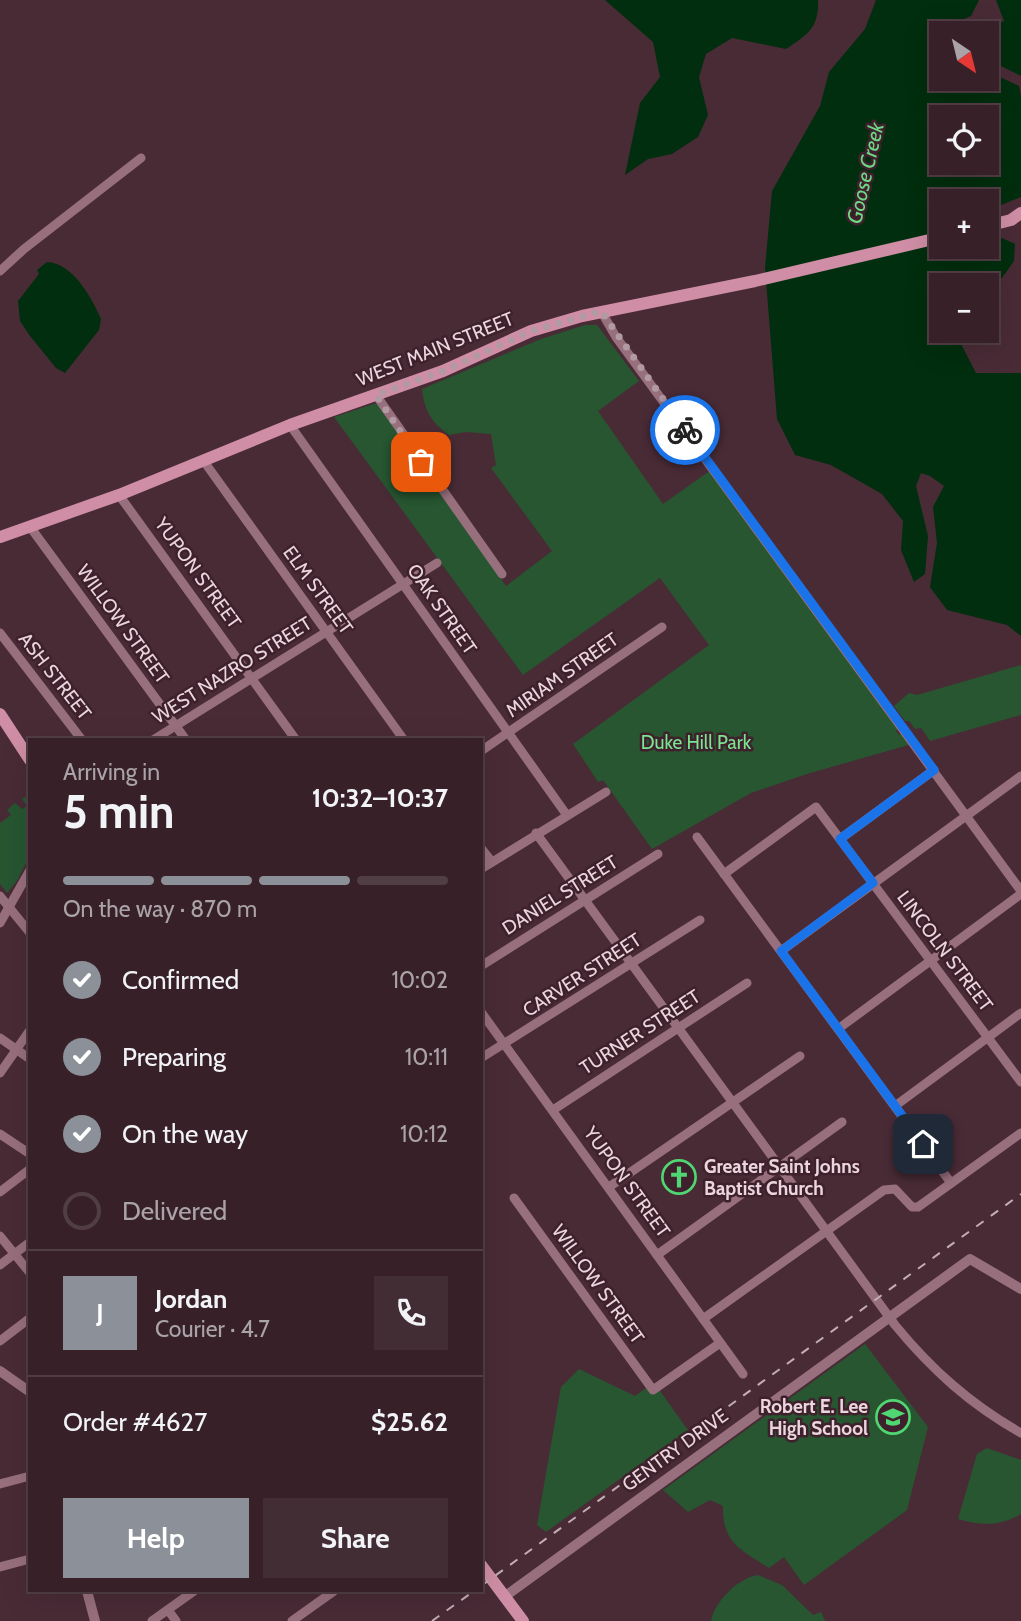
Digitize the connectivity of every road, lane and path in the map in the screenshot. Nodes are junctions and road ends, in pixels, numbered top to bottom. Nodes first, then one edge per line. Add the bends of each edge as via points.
1 (141, 158) dead end
2 (1018, 218) edge
3 (999, 223) edge
4 (929, 240) edge
5 (0, 271) edge
6 (601, 311) junction
7 (376, 395) junction
8 (290, 425) junction
9 (203, 460) junction
10 (119, 495) junction
11 (31, 528) junction
12 (0, 537) edge
13 (437, 564) dead end
14 (502, 574) dead end
15 (404, 586) junction
16 (662, 626) dead end
17 (326, 632) junction
18 (0, 633) edge
19 (253, 679) junction
20 (0, 714) edge
21 (176, 726) junction
22 (509, 734) junction
23 (80, 738) edge
24 (156, 738) edge
25 (185, 738) edge
26 (295, 738) edge
27 (403, 738) edge
28 (483, 750) edge
29 (28, 757) edge
30 (934, 770) junction
31 (1021, 776) edge
32 (606, 792) dead end
33 (566, 814) junction
34 (968, 815) junction
35 (537, 833) junction
36 (697, 837) dead end
37 (840, 839) junction
38 (483, 851) edge
39 (658, 854) dead end
40 (492, 862) junction
41 (483, 868) edge
42 (28, 874) edge
43 (724, 874) junction
44 (873, 883) junction
45 (1021, 892) edge
46 (0, 896) edge
47 (584, 901) junction
48 (10, 908) junction
49 (700, 920) dead end
50 (0, 923) edge
51 (28, 930) edge
52 (781, 951) junction
53 (930, 960) junction
54 (631, 964) junction
55 (483, 965) edge
56 (747, 983) dead end
57 (1021, 1013) edge
58 (483, 1015) edge
59 (678, 1028) junction
60 (838, 1029) junction
61 (28, 1033) edge
62 (0, 1038) edge
63 (988, 1038) junction
64 (505, 1045) junction
65 (16, 1049) junction
66 (800, 1056) dead end
67 (483, 1057) edge
68 (28, 1058) edge
69 (0, 1073) edge
70 (1021, 1082) edge
71 (733, 1104) junction
72 (895, 1106) junction
73 (553, 1110) junction
74 (842, 1122) dead end
75 (1021, 1133) edge
76 (0, 1134) edge
77 (28, 1153) edge
78 (780, 1167) junction
79 (28, 1171) edge
80 (951, 1183) junction
81 (609, 1187) junction
82 (0, 1192) edge
83 (514, 1198) dead end
84 (825, 1231) junction
85 (0, 1236) edge
86 (28, 1244) edge
87 (14, 1254) junction
88 (657, 1255) junction
89 (0, 1265) edge
90 (28, 1271) edge
91 (1021, 1289) edge
92 (888, 1317) junction
93 (703, 1318) junction
94 (28, 1320) edge
95 (0, 1341) edge
96 (720, 1343) junction
97 (0, 1372) edge
98 (743, 1374) dead end
99 (28, 1390) edge
100 (1021, 1433) edge
101 (28, 1477) edge
102 (0, 1484) edge
103 (28, 1560) edge
104 (0, 1567) edge
105 (483, 1568) edge
106 (87, 1592) edge
107 (193, 1592) edge
108 (333, 1592) edge
109 (503, 1597) junction
110 (168, 1610) junction
111 (95, 1621) edge
112 (152, 1621) edge
113 (176, 1621) edge
114 (292, 1621) edge
115 (523, 1621) edge

1 - 5 street
2 - 3 main road
4 - 6 main road, WEST MAIN STREET
6 - 7 main road, WEST MAIN STREET via 531,331
6 - 30 street
7 - 8 main road, WEST MAIN STREET
7 - 14 street
8 - 9 main road, WEST MAIN STREET
8 - 15 street, OAK STREET
9 - 10 main road, WEST MAIN STREET
9 - 17 street, ELM STREET
10 - 11 main road, WEST MAIN STREET
10 - 19 street, YUPON STREET
11 - 12 main road, WEST MAIN STREET
11 - 21 street, WILLOW STREET
13 - 15 street, WEST NAZRO STREET
15 - 17 street, WEST NAZRO STREET
15 - 22 street, OAK STREET
16 - 22 street, MIRIAM STREET
17 - 19 street, WEST NAZRO STREET
17 - 27 street, ELM STREET
18 - 23 street, ASH STREET
19 - 21 street, WEST NAZRO STREET
19 - 26 street, YUPON STREET
20 - 29 main road
21 - 24 street, WEST NAZRO STREET
21 - 25 street, WILLOW STREET
22 - 28 street, MIRIAM STREET
22 - 33 street, OAK STREET
30 - 34 street
30 - 37 street
31 - 34 street
32 - 33 street
33 - 35 street
34 - 44 street
34 - 45 street
35 - 40 street
35 - 47 street
36 - 43 street
37 - 43 street, LINCOLN STREET via 816,807
37 - 44 street, LINCOLN STREET
38 - 40 street
39 - 47 street, DANIEL STREET
40 - 41 street
42 - 48 street
43 - 52 street
44 - 52 street
44 - 53 street, LINCOLN STREET
45 - 53 street
46 - 48 street
47 - 54 street
47 - 55 street, DANIEL STREET
48 - 50 street
48 - 51 street
49 - 54 street, CARVER STREET
52 - 60 street
53 - 60 street
53 - 63 street, LINCOLN STREET
54 - 59 street
54 - 64 street, CARVER STREET
56 - 59 street, TURNER STREET
57 - 63 street
58 - 64 street, YUPON STREET
59 - 71 street
59 - 73 street, TURNER STREET
60 - 72 street
61 - 65 street
62 - 65 street
63 - 70 street, LINCOLN STREET
63 - 72 street
64 - 67 street, CARVER STREET
64 - 73 street, YUPON STREET
65 - 68 street
65 - 69 street
66 - 71 street
71 - 78 street
71 - 81 street
72 - 80 street
73 - 81 street, YUPON STREET
74 - 78 street
75 - 80 street
76 - 77 street
78 - 84 street
78 - 88 street
79 - 82 street
80 - 84 street via 916,1208 888,1188
81 - 88 street, YUPON STREET
83 - 96 street, WILLOW STREET via 653,1390
84 - 92 street
84 - 93 street
85 - 87 street
86 - 87 street
87 - 89 street
87 - 90 street
88 - 93 street, YUPON STREET
91 - 92 street, GENTRY DRIVE via 970,1259
92 - 100 street via 949,1384
92 - 109 street, GENTRY DRIVE
93 - 96 street, YUPON STREET
94 - 95 street
96 - 98 street, YUPON STREET
97 - 99 street
101 - 102 street
103 - 104 street
105 - 109 main road
106 - 111 street
107 - 110 street
108 - 114 street
109 - 115 main road
110 - 112 street
110 - 113 street

